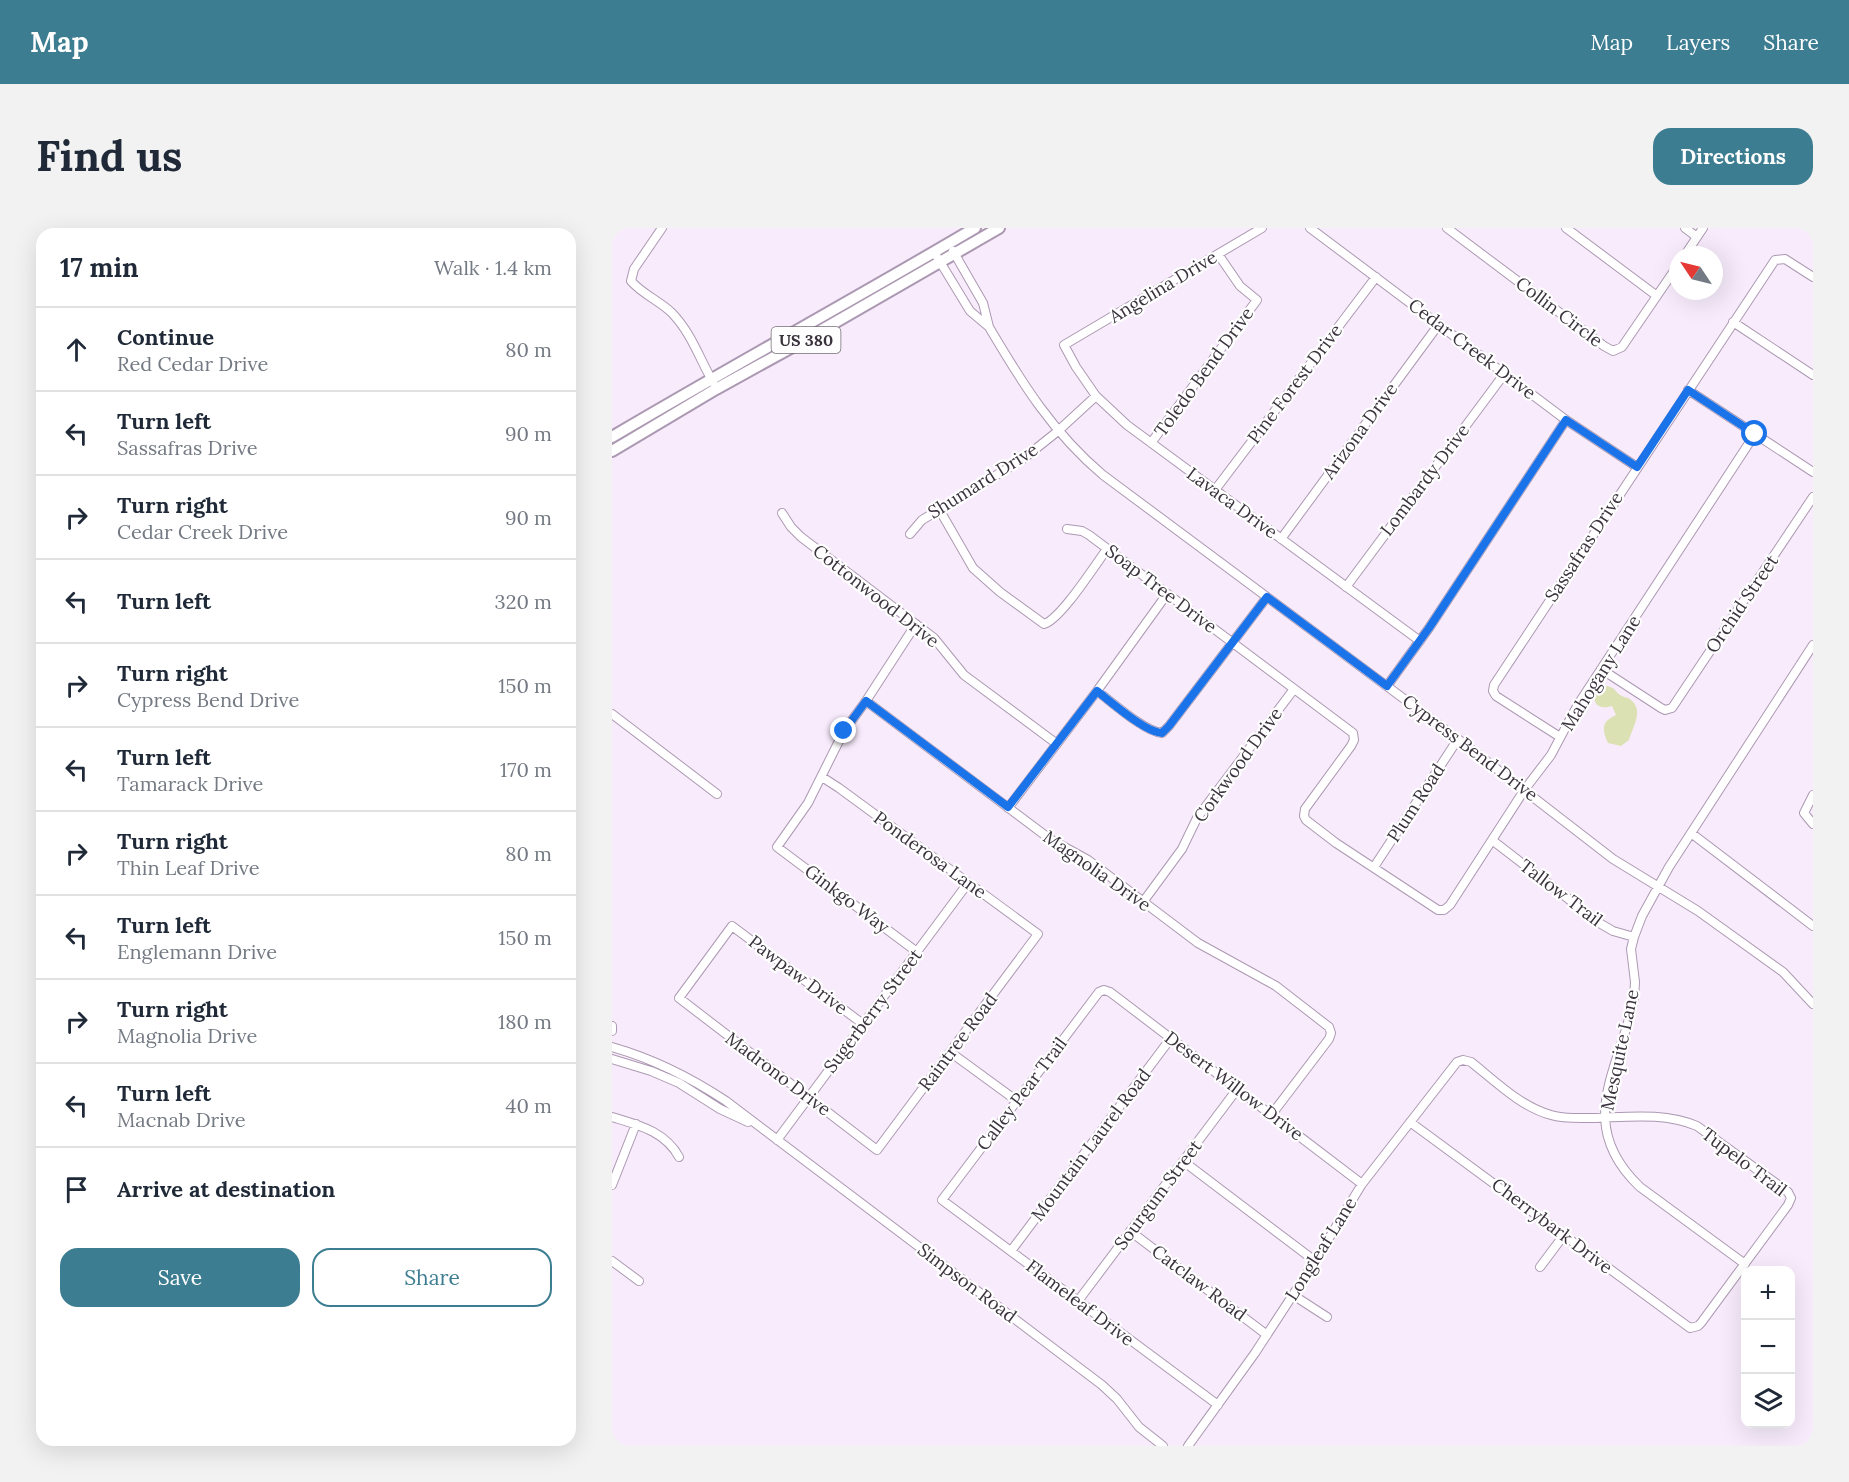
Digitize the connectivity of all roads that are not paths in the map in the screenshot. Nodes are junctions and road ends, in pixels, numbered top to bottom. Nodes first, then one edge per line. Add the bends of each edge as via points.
1 (662, 228) edge
2 (975, 228) edge
3 (999, 228) edge
4 (1262, 228) edge
5 (1310, 228) edge
6 (1447, 228) edge
7 (1566, 228) edge
8 (1685, 228) edge
9 (1703, 228) edge
10 (1697, 237) junction
11 (948, 244) junction
12 (1691, 246) edge
13 (934, 252) junction
14 (955, 254) junction
15 (1218, 254) junction
16 (940, 262) junction
17 (1376, 277) junction
18 (1813, 277) edge
19 (1669, 278) edge
20 (1657, 296) junction
21 (1733, 322) junction
22 (1439, 324) junction
23 (989, 327) junction
24 (1064, 345) joint
25 (1505, 374) junction
26 (1813, 375) edge
27 (710, 378) junction
28 (716, 389) junction
29 (1688, 390) junction
30 (1096, 396) junction
31 (1566, 420) junction
32 (1058, 431) junction
33 (1755, 434) junction
34 (612, 436) edge
35 (1151, 443) junction
36 (612, 451) edge
37 (1637, 467) junction
38 (1813, 472) edge
39 (1215, 490) junction
40 (1813, 497) edge
41 (939, 509) junction
42 (782, 513) dead end
43 (1067, 529) dead end
44 (910, 534) dead end
45 (1281, 539) junction
46 (1107, 549) junction
47 (1346, 587) junction
48 (1167, 594) junction
49 (1267, 597) junction
50 (916, 624) junction
51 (1420, 641) junction
52 (1232, 642) junction
53 (1813, 645) edge
54 (1804, 658) junction
55 (1813, 665) edge
56 (1601, 669) junction
57 (1387, 686) junction
58 (1294, 689) junction
59 (1097, 691) junction
60 (866, 701) junction
61 (612, 714) edge
62 (1560, 737) junction
63 (1458, 739) junction
64 (1057, 744) junction
65 (822, 777) junction
66 (1525, 789) junction
67 (717, 794) dead end
68 (1813, 795) edge
69 (1008, 807) junction
70 (1813, 824) edge
71 (1691, 833) junction
72 (1492, 840) junction
73 (1374, 867) junction
74 (968, 883) junction
75 (1659, 886) junction
76 (1143, 902) junction
77 (1444, 910) joint
78 (1813, 926) edge
79 (732, 927) joint
80 (1038, 934) joint
81 (1634, 938) junction
82 (917, 952) junction
83 (1104, 990) joint
84 (1813, 1004) edge
85 (863, 1024) junction
86 (612, 1026) edge
87 (612, 1031) edge
88 (1171, 1038) junction
89 (612, 1047) edge
90 (950, 1052) junction
91 (612, 1059) edge
92 (1463, 1060) joint
93 (1238, 1088) junction
94 (809, 1097) junction
95 (1017, 1101) junction
96 (1272, 1114) junction
97 (612, 1117) edge
98 (1605, 1117) junction
99 (1410, 1122) junction
100 (636, 1124) junction
101 (763, 1129) junction
102 (777, 1140) junction
103 (878, 1150) joint
104 (679, 1157) dead end
105 (1183, 1161) junction
106 (1362, 1184) junction
107 (612, 1185) edge
108 (942, 1200) joint
109 (1130, 1232) junction
110 (1564, 1235) junction
111 (1011, 1251) junction
112 (612, 1261) edge
113 (1315, 1261) junction
114 (1745, 1264) junction
115 (1540, 1268) dead end
116 (639, 1281) dead end
117 (1293, 1295) junction
118 (1078, 1301) junction
119 (1327, 1317) dead end
120 (1267, 1335) junction
121 (1218, 1405) junction
122 (1163, 1446) edge
123 (1188, 1446) edge

1 - 27 street via 634,269 631,281 682,326 693,340
2 - 11 highway, US 380
3 - 14 highway, US 380
4 - 15 street, Angelina Drive
5 - 17 street, Cedar Creek Drive
6 - 20 street, Collin Circle via 1613,351 1622,347
7 - 20 street
8 - 10 street
9 - 10 street
10 - 12 street
11 - 13 highway, US 380
11 - 14 street, Cypress Bend Drive
13 - 16 street, Cypress Bend Drive
13 - 27 highway, US 380
14 - 16 highway, US 380
14 - 23 street, Cypress Bend Drive via 983,303
15 - 24 street, Angelina Drive
15 - 35 street, Toledo Bend Drive via 1240,286 1257,300
16 - 23 street, Cypress Bend Drive via 970,311
16 - 28 highway, US 380
17 - 22 street, Cedar Creek Drive
17 - 39 street, Pine Forest Drive
18 - 21 street, Sassafras Drive via 1785,259 1775,260
19 - 20 street, Collin Circle
21 - 26 street
21 - 29 street, Sassafras Drive
22 - 25 street, Cedar Creek Drive
22 - 45 street, Arizona Drive
23 - 32 street, Cypress Bend Drive via 1028,392
24 - 30 street, Lavaca Drive
25 - 31 street, Cedar Creek Drive
25 - 47 street, Lombardy Drive
27 - 28 street
27 - 34 highway, US 380
28 - 36 highway, US 380
29 - 33 street
29 - 37 street, Sassafras Drive
30 - 32 street, Shumard Drive
30 - 35 street, Lavaca Drive
31 - 37 street, Cedar Creek Drive
31 - 51 street
32 - 41 street, Shumard Drive via 1023,459
32 - 49 street, Cypress Bend Drive via 1103,475
33 - 38 street
33 - 56 street, Mahogany Lane
35 - 39 street, Lavaca Drive
37 - 62 street, Sassafras Drive via 1494,685 1496,696
39 - 45 street, Lavaca Drive
40 - 56 street, Orchid Street via 1669,710
41 - 44 street, Shumard Drive
41 - 46 street via 973,568 1044,624 1051,622
42 - 50 street, Cottonwood Drive via 801,537
43 - 46 street, Soap Tree Drive via 1082,531
45 - 47 street, Lavaca Drive
46 - 48 street, Soap Tree Drive
47 - 51 street, Lavaca Drive
48 - 52 street, Soap Tree Drive
48 - 59 street
49 - 52 street
49 - 57 street, Cypress Bend Drive
50 - 60 street
50 - 64 street, Cottonwood Drive via 939,643 964,675
51 - 57 street
52 - 58 street, Soap Tree Drive
52 - 59 street via 1162,733 1145,726
53 - 54 street, Mesquite Lane
54 - 55 street
54 - 71 street, Mesquite Lane
56 - 62 street, Mahogany Lane
57 - 63 street, Cypress Bend Drive
58 - 73 street, Soap Tree Drive via 1355,736 1308,804 1304,816
58 - 76 street, Corkwood Drive via 1197,818 1182,849
59 - 64 street
60 - 65 street via 838,741
60 - 69 street, Magnolia Drive
61 - 67 street
62 - 66 street, Mahogany Lane
63 - 66 street, Cypress Bend Drive
63 - 73 street, Plum Road
64 - 69 street
65 - 74 street, Ponderosa Lane
65 - 82 street, Ginkgo Way via 777,847
66 - 72 street, Mahogany Lane
66 - 75 street, Cypress Bend Drive via 1613,859
68 - 70 street via 1804,813
69 - 76 street, Magnolia Drive
71 - 75 street, Mesquite Lane
71 - 78 street
72 - 77 street, Mahogany Lane
72 - 81 street, Tallow Trail via 1601,924
73 - 77 street, Soap Tree Drive via 1438,910
74 - 80 street, Ponderosa Lane
74 - 82 street, Sugerberry Street
75 - 81 street, Mesquite Lane
75 - 84 street, Cypress Bend Drive via 1783,972
76 - 96 street, Magnolia Drive via 1211,951 1276,986 1329,1027 1329,1039
79 - 85 street, Pawpaw Drive
79 - 94 street, Madrono Drive via 679,998
80 - 90 street, Raintree Road
81 - 98 street, Mesquite Lane via 1634,999 1605,1099
82 - 85 street, Sugerberry Street
83 - 88 street, Desert Willow Drive
83 - 95 street, Calley Pear Trail
85 - 94 street, Sugerberry Street
86 - 87 street
88 - 93 street, Desert Willow Drive
88 - 111 street, Mountain Laurel Road
89 - 101 street, Simpson Road via 673,1069 718,1095
90 - 95 street
90 - 103 street, Raintree Road
91 - 101 street, Simpson Road via 670,1079
92 - 98 street, Tupelo Trail via 1539,1111 1570,1118
92 - 99 street, Longleaf Lane via 1457,1062
93 - 96 street, Desert Willow Drive
93 - 105 street, Sourgum Street
94 - 102 street, Sugerberry Street
94 - 103 street, Madrono Drive
95 - 108 street, Calley Pear Trail
96 - 106 street, Desert Willow Drive
97 - 100 street
98 - 114 street, Mesquite Lane via 1610,1143 1628,1175
98 - 114 street, Tupelo Trail via 1664,1116 1697,1126 1788,1192 1788,1205
99 - 106 street, Longleaf Lane
99 - 110 street, Cherrybark Drive
100 - 104 street via 665,1139
100 - 107 street
101 - 102 street, Simpson Road
102 - 122 street, Simpson Road via 1102,1385 1139,1427
105 - 109 street, Sourgum Street
105 - 113 street
106 - 113 street, Longleaf Lane
108 - 111 street, Flameleaf Drive
109 - 118 street, Sourgum Street
109 - 120 street, Catclaw Road
110 - 114 street, Cherrybark Drive via 1686,1326 1694,1328
110 - 115 street
111 - 118 street, Flameleaf Drive
112 - 116 street
113 - 117 street, Longleaf Lane
117 - 119 street
117 - 120 street, Longleaf Lane
118 - 121 street, Flameleaf Drive
120 - 121 street, Longleaf Lane
121 - 123 street, Longleaf Lane

